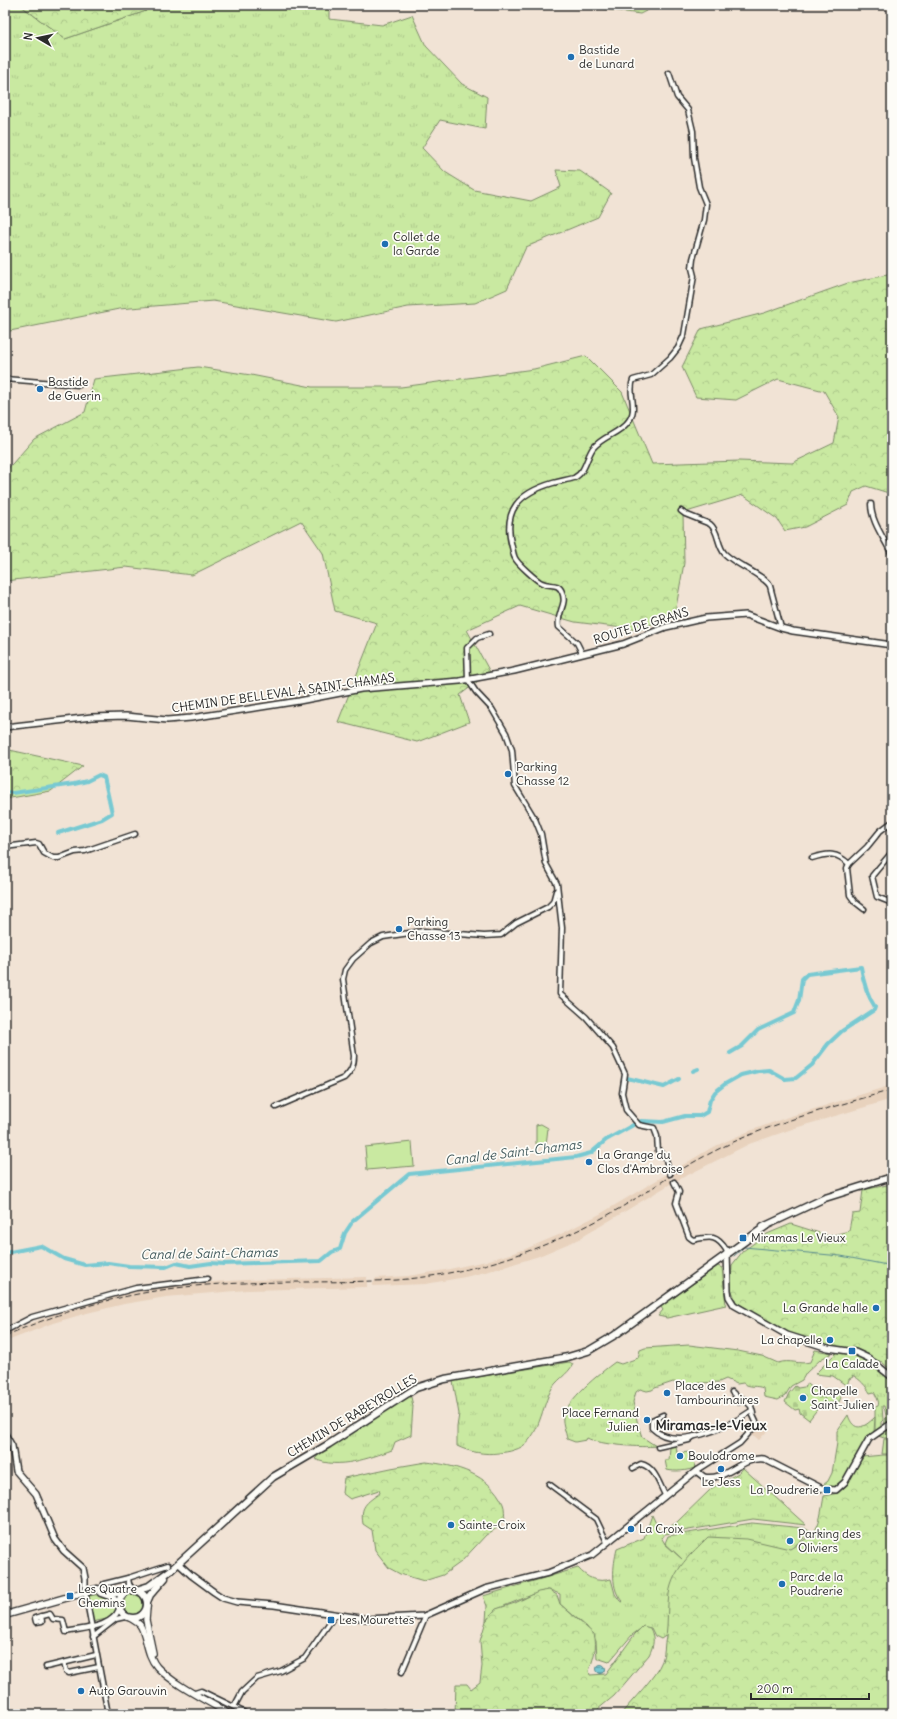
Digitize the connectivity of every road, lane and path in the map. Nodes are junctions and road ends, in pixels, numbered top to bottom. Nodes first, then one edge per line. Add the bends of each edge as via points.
1 (669, 73) dead end
2 (5, 379) edge
3 (79, 385) dead end
4 (871, 504) dead end
5 (681, 511) dead end
6 (892, 555) edge
7 (781, 628) junction
8 (490, 634) dead end
9 (892, 645) edge
10 (582, 653) junction
11 (468, 680) junction
12 (5, 727) edge
13 (892, 822) edge
14 (135, 834) dead end
15 (5, 847) edge
16 (892, 852) edge
17 (812, 858) dead end
18 (849, 864) junction
19 (557, 891) junction
20 (892, 904) edge
21 (864, 909) dead end
22 (276, 1107) dead end
23 (670, 1174) dead end
24 (892, 1177) edge
25 (674, 1182) dead end
26 (766, 1226) junction
27 (727, 1253) junction
28 (208, 1279) dead end
29 (680, 1287) junction
30 (5, 1330) edge
31 (892, 1376) edge
32 (732, 1392) dead end
33 (663, 1415) dead end
34 (755, 1417) junction
35 (892, 1423) edge
36 (5, 1434) edge
37 (694, 1436) junction
38 (658, 1447) dead end
39 (633, 1468) dead end
40 (696, 1471) junction
41 (549, 1484) dead end
42 (665, 1495) junction
43 (607, 1542) junction
44 (179, 1564) junction
45 (170, 1567) junction
46 (128, 1578) junction
47 (104, 1584) dead end
48 (129, 1584) junction
49 (134, 1590) junction
50 (87, 1591) junction
51 (125, 1593) junction
52 (147, 1605) junction
53 (119, 1607) junction
54 (5, 1615) edge
55 (335, 1615) junction
56 (426, 1615) junction
57 (41, 1616) dead end
58 (127, 1617) junction
59 (91, 1627) junction
60 (93, 1637) junction
61 (96, 1655) junction
62 (64, 1663) junction
63 (46, 1667) dead end
64 (99, 1667) junction
65 (402, 1672) dead end
66 (165, 1674) junction
67 (195, 1693) junction
68 (234, 1707) junction
69 (108, 1714) edge
70 (229, 1714) edge
71 (247, 1714) edge

1 - 10 street via 677,97 688,110 699,187 706,204 693,259 694,276 684,334 674,353 651,375 633,380 631,386 634,412 628,423 600,440 592,450 584,469 574,477 535,489 521,497 512,508 509,526 515,560 541,583 558,586 562,590 564,598 559,614 559,627 577,643
2 - 3 street
4 - 6 street via 876,524
5 - 7 street via 714,526 725,554 768,581
7 - 9 street, ROUTE DE GRANS
7 - 10 street, ROUTE DE GRANS via 746,615 706,618 666,627 623,644
8 - 11 street via 477,638 467,648
10 - 11 street, ROUTE DE GRANS
11 - 12 street, CHEMIN DE BELLEVAL À SAINT-CHAMAS via 361,689 191,718 167,720 126,716 92,717
11 - 19 street via 492,710 506,733 512,750 515,786 535,820 545,858 557,884
13 - 18 street
14 - 15 street via 85,852 76,852 59,858 52,858 44,853 36,843
16 - 20 street via 872,876 877,897
17 - 18 street via 836,855 841,856
18 - 21 street via 847,873 850,895
19 - 22 street via 548,907 516,923 501,935 489,937 423,931 383,937 371,943 353,959 345,970 343,979 354,1056 354,1064 350,1071 344,1078
19 - 23 street via 562,928 560,994 586,1017 617,1054 625,1074 622,1093 626,1110 639,1125 654,1128 658,1151 665,1156
24 - 26 main road, CHEMIN DE RABEYROLLES via 825,1198
25 - 27 street via 679,1192 676,1203 688,1237 692,1240 712,1237 720,1241
26 - 27 main road, CHEMIN DE RABEYROLLES
26 - 27 main road, CHEMIN DE RABEYROLLES via 749,1234
27 - 29 main road, CHEMIN DE RABEYROLLES
27 - 29 main road, CHEMIN DE RABEYROLLES
27 - 31 street via 728,1293 734,1305 787,1335 820,1346 855,1352 868,1358
28 - 30 street via 136,1288 32,1316
29 - 44 main road, CHEMIN DE RABEYROLLES via 615,1336 588,1351 445,1379 416,1388 330,1444 273,1477
32 - 34 street via 751,1406
33 - 37 street via 651,1422 652,1428 659,1434 678,1439
34 - 37 street via 751,1411 735,1421
34 - 40 street via 757,1424 740,1443
35 - 40 street via 869,1439 841,1487 832,1491 823,1489 764,1458 754,1458 715,1478 704,1477
36 - 50 street via 12,1446 16,1471 36,1494 55,1539 83,1568
37 - 38 street via 689,1440
39 - 42 street via 638,1465 649,1467
40 - 42 street
41 - 43 street via 596,1519
42 - 43 street
43 - 56 street via 592,1555 572,1564 548,1573 485,1589
44 - 45 main road, CHEMIN DE RABEYROLLES
44 - 55 street via 218,1595 237,1602
45 - 46 street
45 - 49 main road, CHEMIN DE RABEYROLLES via 150,1586
45 - 52 main road, CHEMIN DE RABEYROLLES via 150,1595
46 - 47 street
46 - 48 street
48 - 49 street
48 - 51 street
49 - 51 main road
49 - 52 main road via 143,1594
50 - 51 main road via 97,1589
50 - 53 main road via 108,1595
50 - 54 main road
50 - 59 street
51 - 53 main road
52 - 58 main road via 145,1612 138,1618
52 - 66 main road via 146,1620 152,1649
53 - 58 main road
53 - 59 street via 114,1617 105,1624
55 - 56 street via 367,1619
55 - 68 street via 305,1658 281,1671 257,1678 242,1692
56 - 65 street
57 - 59 street via 50,1614 53,1619 63,1620 66,1632
58 - 60 street via 116,1619
58 - 66 main road via 142,1628 152,1660
59 - 60 street
60 - 61 street
61 - 62 street
61 - 64 street
62 - 63 street
62 - 64 street via 69,1673
64 - 69 street
66 - 67 main road
67 - 68 street via 201,1692
67 - 70 main road
68 - 71 street

